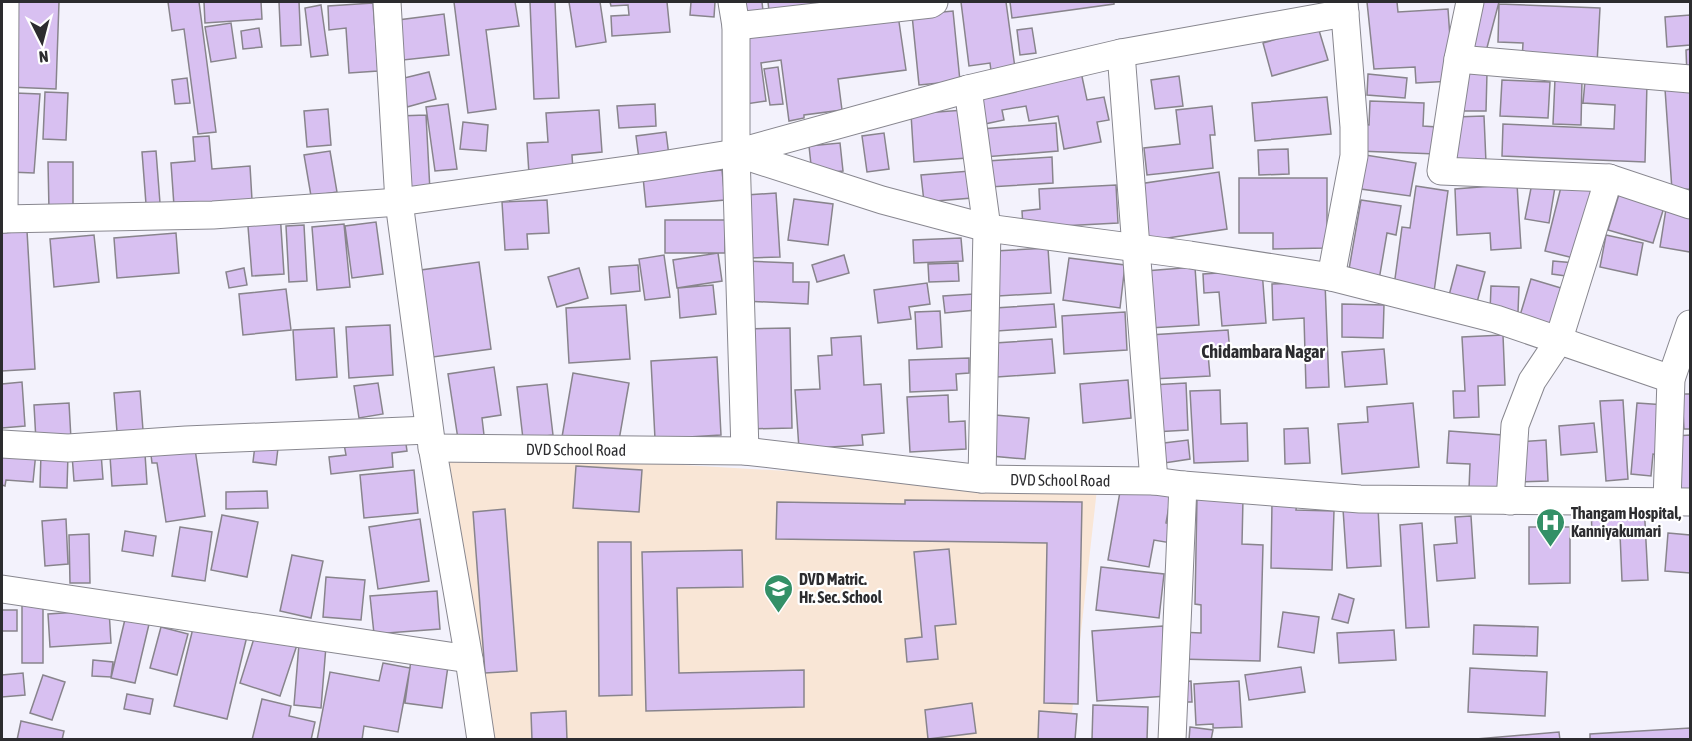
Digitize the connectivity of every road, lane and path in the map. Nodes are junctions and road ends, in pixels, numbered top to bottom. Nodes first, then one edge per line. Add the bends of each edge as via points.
1 (5, 2) edge
2 (387, 2) edge
3 (934, 2) edge
4 (1470, 2) edge
5 (1345, 8) edge
6 (734, 14) edge
7 (1121, 53) junction
8 (1458, 59) junction
9 (1690, 79) edge
10 (968, 89) junction
11 (736, 153) junction
12 (1609, 178) junction
13 (399, 202) junction
14 (1690, 205) edge
15 (3, 219) edge
16 (987, 228) junction
17 (1136, 249) junction
18 (1331, 277) junction
19 (1690, 324) edge
20 (1558, 342) junction
21 (1671, 379) junction
22 (431, 439) junction
23 (2, 444) edge
24 (745, 451) junction
25 (982, 479) junction
26 (1155, 481) junction
27 (1183, 485) junction
28 (1510, 501) junction
29 (1679, 502) edge
30 (2, 589) edge
31 (469, 659) junction
32 (481, 740) edge
33 (1172, 740) edge

1 - 15 street
2 - 13 street
3 - 6 street
4 - 8 street
5 - 7 street
5 - 18 street via 1354,156
6 - 11 street
7 - 10 street
7 - 17 street
8 - 9 street
8 - 12 street via 1441,171
10 - 11 street
10 - 16 street
11 - 13 street
11 - 16 street via 882,200
11 - 24 street
12 - 14 street
12 - 20 street
13 - 15 street via 213,215
13 - 22 street
16 - 17 street
16 - 25 street
17 - 18 street
17 - 26 street
18 - 20 street via 1496,319
19 - 21 street
20 - 21 street
20 - 28 street via 1532,381 1515,425
21 - 29 street
22 - 23 street, DVD School Road via 186,440 68,448
22 - 24 street, DVD School Road
22 - 31 street
24 - 25 street, DVD School Road
25 - 26 street, DVD School Road
26 - 27 street, DVD School Road
27 - 28 street, DVD School Road via 1360,499
27 - 33 street
28 - 29 street, DVD School Road
30 - 31 street
31 - 32 street

